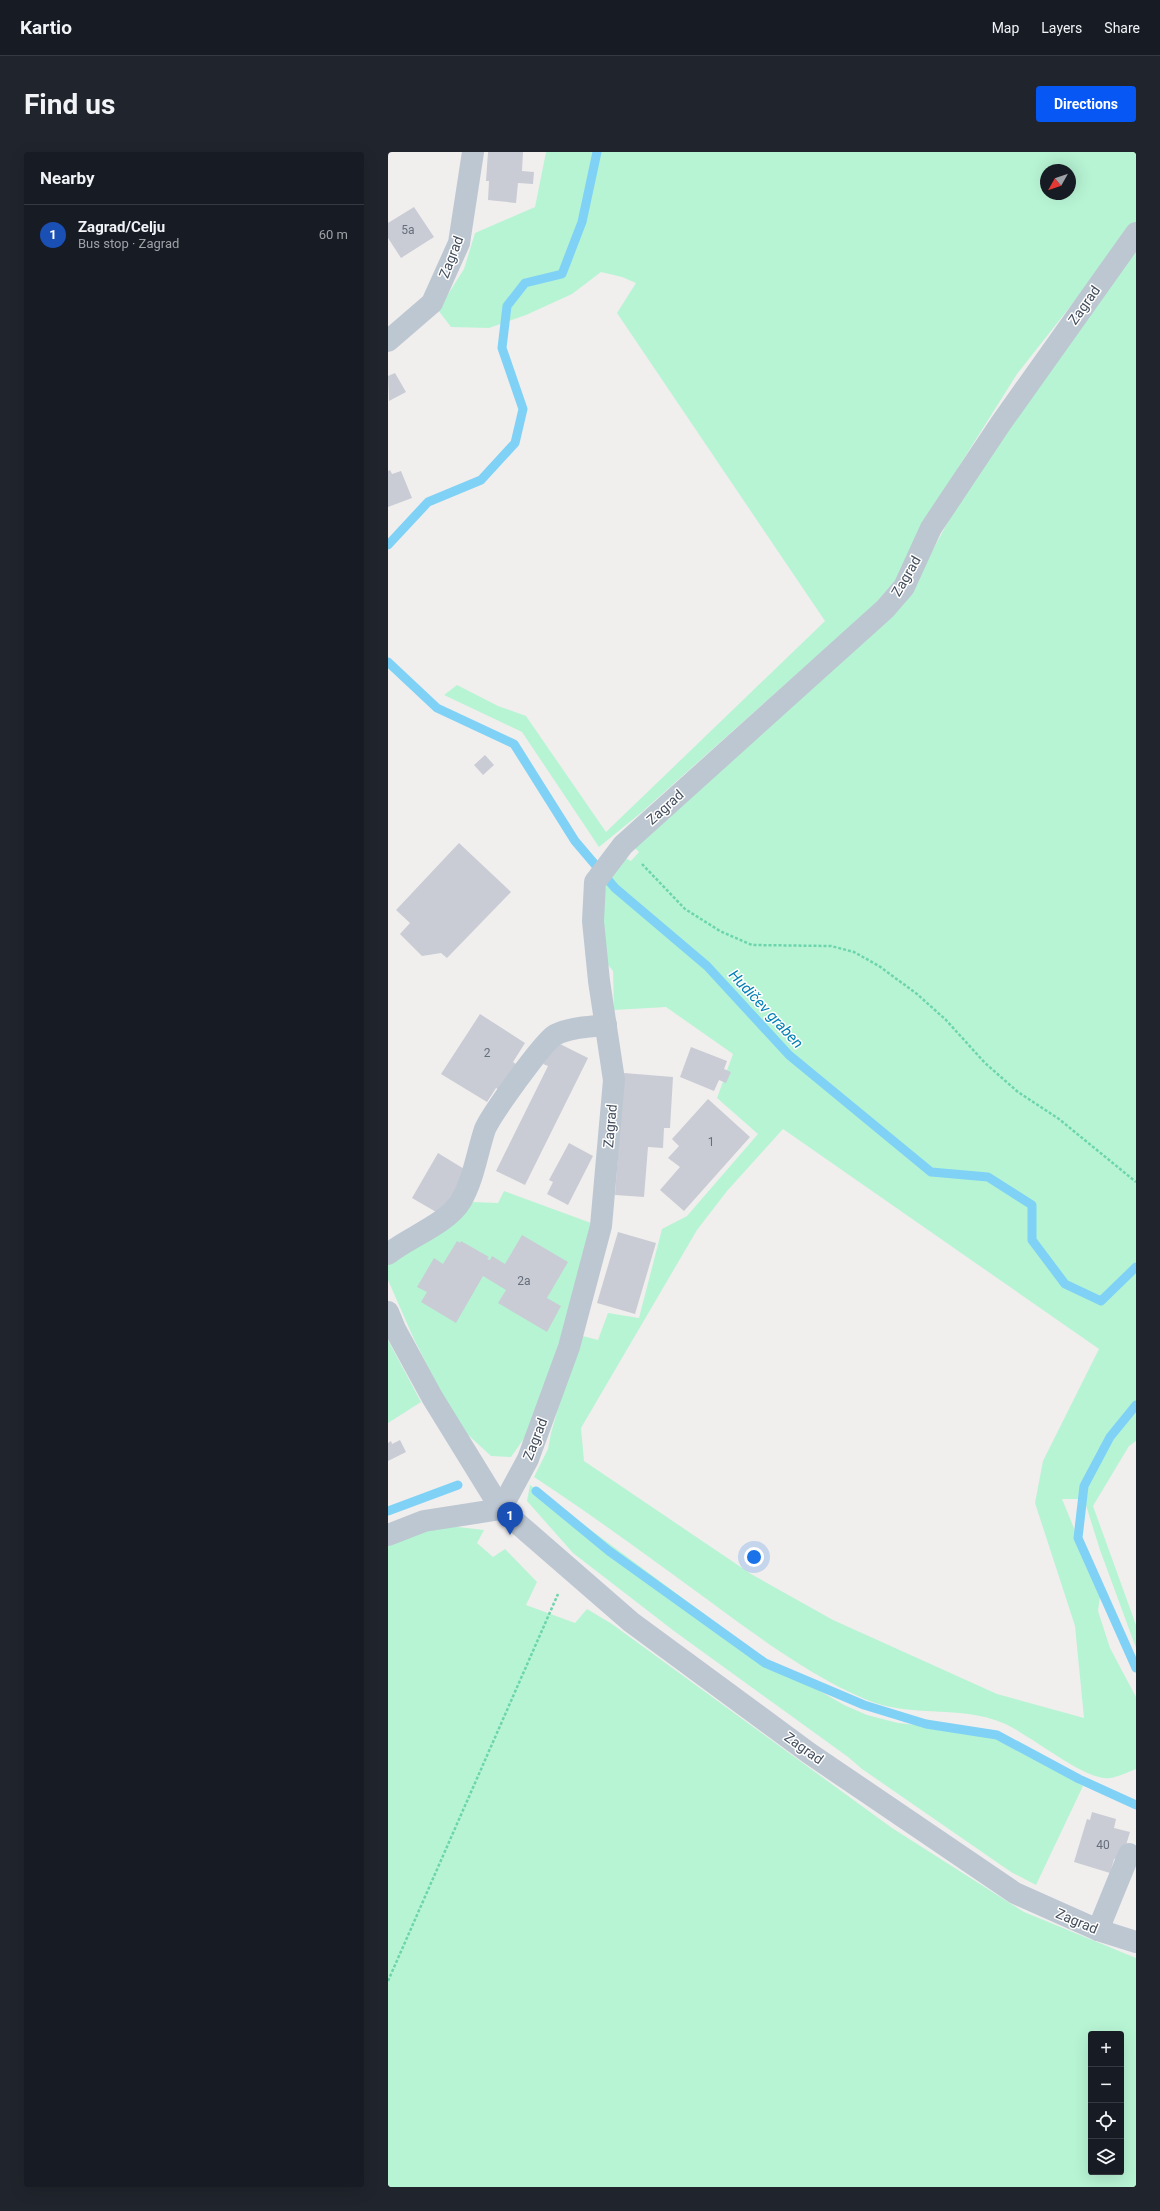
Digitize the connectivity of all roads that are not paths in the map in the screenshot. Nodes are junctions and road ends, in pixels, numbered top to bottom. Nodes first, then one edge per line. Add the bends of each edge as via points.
1 (473, 152) edge
2 (1136, 233) edge
3 (388, 341) edge
4 (606, 1025) junction
5 (388, 1254) edge
6 (388, 1312) edge
7 (501, 1509) junction
8 (388, 1535) edge
9 (1129, 1854) dead end
10 (1098, 1930) junction
11 (1136, 1942) edge

1 - 3 street, Zagrad via 459,243 447,270 432,303
2 - 4 street, Zagrad via 997,429 931,528 904,587 885,609 619,851 595,882 593,921
4 - 5 street via 579,1028 555,1035 539,1050 486,1128 475,1169 460,1202 438,1222
4 - 7 street, Zagrad via 614,1080 601,1226 570,1347 528,1459
6 - 7 street, Zagrad via 432,1397
7 - 8 street via 424,1521
7 - 10 street, Zagrad via 631,1622 809,1753 1015,1893
9 - 10 street
10 - 11 street, Zagrad

